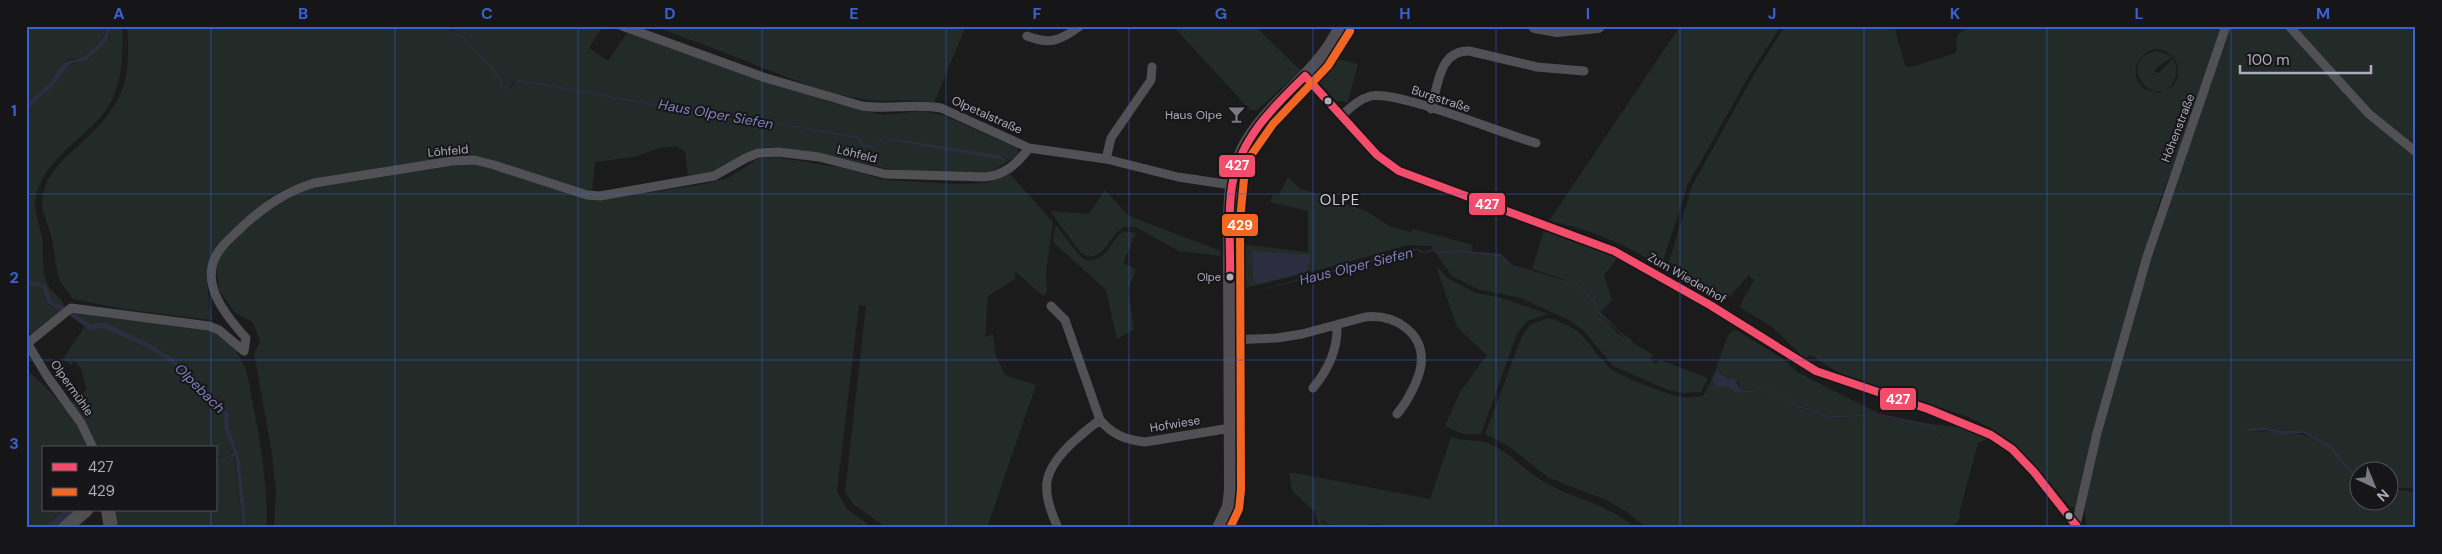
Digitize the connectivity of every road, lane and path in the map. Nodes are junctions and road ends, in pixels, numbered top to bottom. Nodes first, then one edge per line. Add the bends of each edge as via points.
1 (622, 26) edge
2 (1080, 26) edge
3 (1341, 26) edge
4 (1535, 26) edge
5 (1598, 26) edge
6 (2226, 26) edge
7 (2289, 26) edge
8 (1027, 36) dead end
9 (1152, 67) dead end
10 (1584, 71) dead end
11 (1305, 76) junction
12 (1431, 108) junction
13 (1342, 115) junction
14 (1536, 143) dead end
15 (1029, 148) junction
16 (2416, 152) edge
17 (1106, 158) junction
18 (1232, 185) junction
19 (1051, 306) dead end
20 (1337, 325) junction
21 (1230, 340) junction
22 (27, 342) edge
23 (1313, 388) dead end
24 (1397, 414) dead end
25 (1100, 420) junction
26 (1231, 428) junction
27 (92, 446) edge
28 (84, 512) edge
29 (108, 512) edge
30 (2077, 526) edge
31 (65, 528) edge
32 (111, 528) edge
33 (1058, 528) edge
34 (1219, 528) edge

1 - 15 street, Olpetalstraße via 754,74 862,106 941,108
2 - 8 street via 1052,42 1041,42
3 - 11 street via 1323,58
4 - 5 street via 1557,30
6 - 30 street, Höhenstraße via 2147,257 2098,433
7 - 16 street via 2369,114
9 - 17 street via 1151,80 1111,138
10 - 12 street via 1537,68 1460,51 1448,58 1444,65
11 - 13 street, Zum Wiedenhof
11 - 18 street via 1253,132 1237,163
12 - 13 street, Burgstraße via 1396,98 1370,96
12 - 14 street, Burgstraße
13 - 30 street, Zum Wiedenhof via 1377,155 1399,171 1614,251 1710,305 1816,372 1928,409 1991,435 2029,467
15 - 17 street, Olpetalstraße
15 - 22 street, Löhfeld via 1008,170 997,176 985,177 886,174 819,157 758,153 714,176 600,196 586,195 474,160 314,183 294,189 262,209 217,254 212,264 213,289 222,310 246,338 244,351 219,330 209,326 93,310 66,312
17 - 18 street, Olpetalstraße via 1178,177
18 - 21 street
19 - 25 street via 1065,320
20 - 21 street via 1277,338
20 - 23 street via 1335,349
20 - 24 street via 1365,317 1386,318 1404,325 1417,341 1421,350 1421,368
21 - 26 street
22 - 27 street, Olpermühle via 81,422
25 - 26 street, Hofwiese via 1118,436 1145,442
25 - 33 street via 1050,468 1048,499
26 - 34 street via 1229,507
28 - 31 street
29 - 32 street

